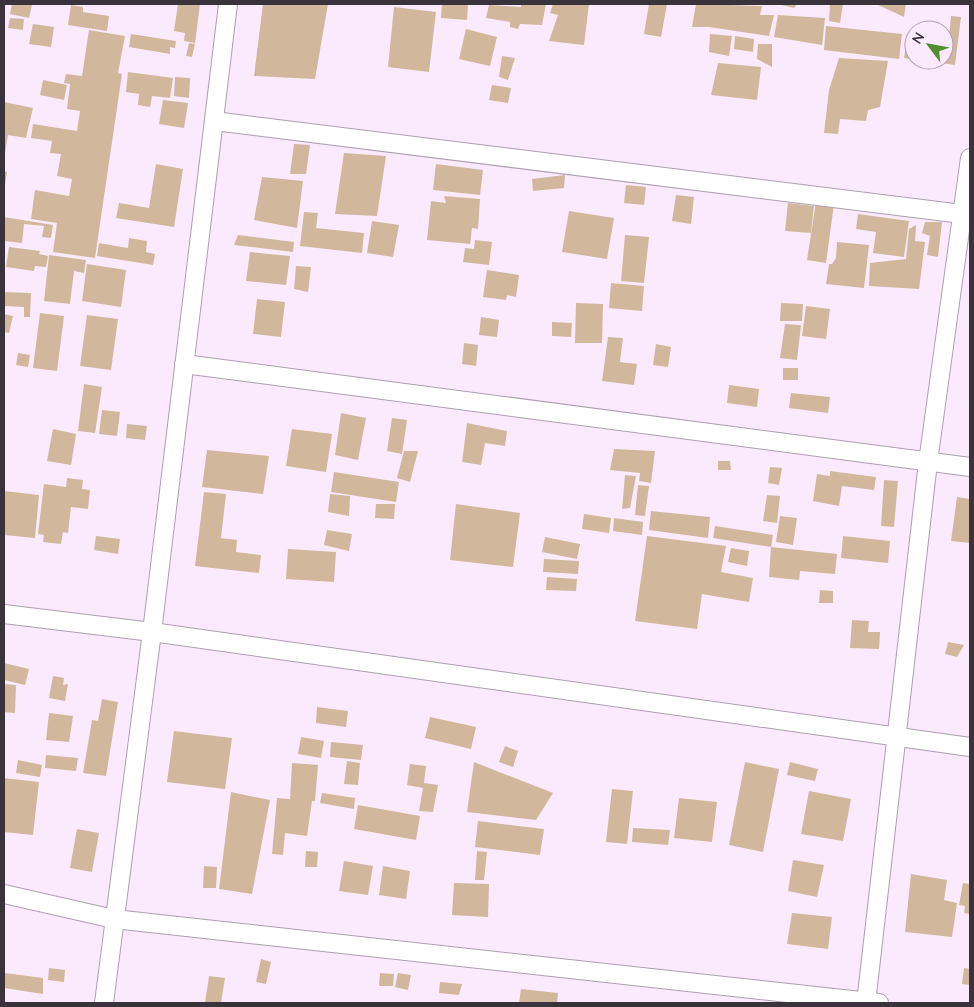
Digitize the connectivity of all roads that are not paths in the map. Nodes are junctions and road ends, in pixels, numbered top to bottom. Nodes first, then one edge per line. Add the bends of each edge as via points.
1 (228, 4) edge
2 (214, 121) junction
3 (970, 158) edge
4 (966, 215) edge
5 (184, 364) junction
6 (928, 462) junction
7 (970, 467) edge
8 (4, 614) edge
9 (152, 632) junction
10 (897, 737) junction
11 (970, 747) edge
12 (4, 894) edge
13 (114, 919) junction
14 (104, 1003) edge
15 (870, 1003) edge

1 - 2 street
2 - 4 street
2 - 5 street
3 - 4 street
4 - 6 street
5 - 6 street
5 - 9 street
6 - 7 street
6 - 10 street
8 - 9 street
9 - 10 street
9 - 13 street
10 - 11 street
10 - 15 street
12 - 13 street
13 - 14 street
13 - 15 street

